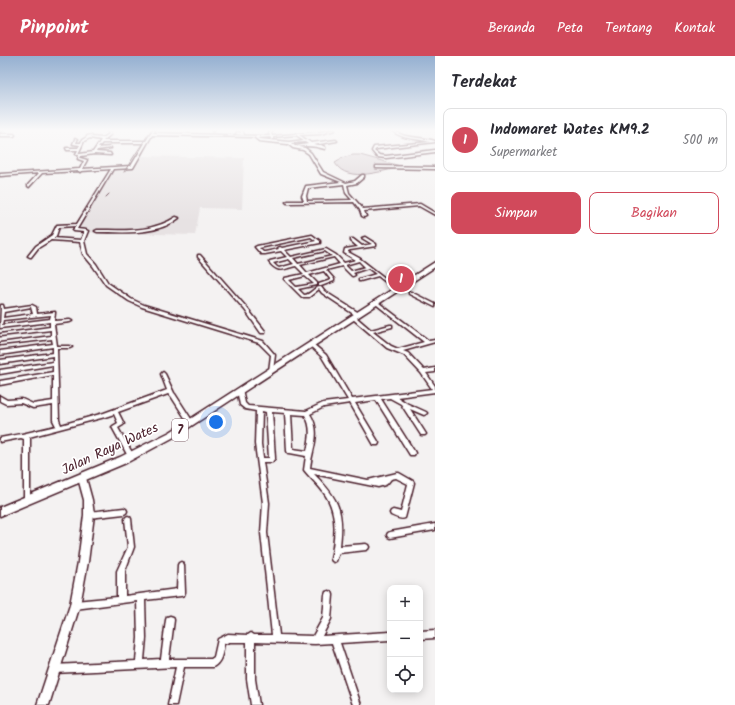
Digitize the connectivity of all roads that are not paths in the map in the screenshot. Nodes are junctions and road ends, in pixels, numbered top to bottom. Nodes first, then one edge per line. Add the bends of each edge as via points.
1 (86, 160) edge
2 (137, 160) edge
3 (313, 160) edge
4 (377, 167) dead end
5 (435, 168) edge
6 (111, 169) junction
7 (80, 171) junction
8 (41, 173) junction
9 (0, 175) edge
10 (363, 176) dead end
11 (345, 183) junction
12 (29, 186) dead end
13 (332, 195) dead end
14 (336, 201) junction
15 (354, 201) junction
16 (288, 202) dead end
17 (306, 202) junction
18 (362, 210) junction
19 (435, 214) edge
20 (364, 216) dead end
21 (178, 218) dead end
22 (78, 225) junction
23 (97, 230) dead end
24 (364, 238) dead end
25 (52, 239) junction
26 (352, 240) dead end
27 (82, 241) junction
28 (275, 243) junction
29 (361, 247) junction
30 (282, 250) junction
31 (30, 256) dead end
32 (199, 256) dead end
33 (335, 256) junction
34 (289, 257) junction
35 (359, 260) junction
36 (343, 264) junction
37 (435, 264) edge
38 (296, 265) junction
39 (368, 267) junction
40 (435, 268) edge
41 (324, 270) junction
42 (305, 274) junction
43 (378, 275) junction
44 (360, 280) dead end
45 (317, 286) junction
46 (295, 288) junction
47 (397, 289) junction
48 (410, 293) dead end
49 (378, 304) junction
50 (435, 306) edge
51 (35, 314) junction
52 (2, 318) junction
53 (353, 319) junction
54 (70, 321) dead end
55 (52, 324) junction
56 (390, 326) dead end
57 (0, 327) edge
58 (370, 331) junction
59 (263, 332) dead end
60 (0, 335) edge
61 (54, 337) junction
62 (435, 341) edge
63 (427, 342) junction
64 (0, 344) edge
65 (311, 345) junction
66 (55, 346) junction
67 (70, 347) dead end
68 (400, 350) junction
69 (0, 353) edge
70 (54, 354) junction
71 (0, 362) edge
72 (55, 363) junction
73 (435, 370) edge
74 (271, 371) junction
75 (0, 372) edge
76 (423, 372) junction
77 (55, 373) junction
78 (163, 374) dead end
79 (0, 383) edge
80 (240, 390) junction
81 (435, 390) edge
82 (171, 393) junction
83 (391, 396) junction
84 (0, 398) edge
85 (378, 398) junction
86 (350, 401) junction
87 (56, 403) junction
88 (403, 403) junction
89 (259, 410) junction
90 (269, 410) junction
91 (115, 411) junction
92 (288, 412) junction
93 (307, 413) junction
94 (424, 413) dead end
95 (191, 423) junction
96 (58, 427) junction
97 (423, 434) dead end
98 (24, 436) junction
99 (0, 440) edge
100 (376, 443) dead end
101 (412, 453) dead end
102 (309, 454) junction
103 (131, 456) junction
104 (260, 460) junction
105 (307, 470) junction
106 (82, 478) junction
107 (27, 501) junction
108 (124, 511) dead end
109 (0, 512) edge
110 (393, 513) dead end
111 (89, 516) junction
112 (128, 519) dead end
113 (435, 527) edge
114 (390, 535) dead end
115 (366, 547) dead end
116 (336, 550) junction
117 (334, 558) dead end
118 (181, 565) dead end
119 (329, 595) dead end
120 (141, 597) junction
121 (121, 600) junction
122 (75, 605) junction
123 (170, 620) dead end
124 (435, 634) edge
125 (423, 635) edge
126 (387, 636) edge
127 (251, 637) junction
128 (276, 639) junction
129 (335, 639) junction
130 (315, 640) junction
131 (164, 663) junction
132 (140, 664) junction
133 (181, 664) junction
134 (54, 669) junction
135 (43, 705) edge
136 (172, 705) edge
137 (255, 705) edge
138 (357, 705) edge

1 - 7 street
2 - 6 street via 133,167
3 - 11 street via 322,173
4 - 5 street
6 - 7 street
6 - 22 street
7 - 8 street
8 - 9 street
8 - 12 street
10 - 11 street via 356,182
11 - 15 street
11 - 17 street via 307,186 304,196
13 - 14 street
14 - 15 street
14 - 17 street
15 - 18 street
16 - 17 street
18 - 19 street via 420,205
18 - 20 street
21 - 23 street via 146,230
22 - 25 street via 58,226
22 - 27 street via 75,230 86,231
24 - 29 street via 375,245
25 - 27 street
25 - 31 street via 38,246
26 - 29 street
27 - 74 street via 85,254 107,284 130,300 259,340 273,355
28 - 30 street
28 - 30 street via 257,247 263,253
28 - 30 street via 311,236 319,241
29 - 35 street via 345,251 347,255
30 - 34 street
32 - 59 street
33 - 34 street via 324,250
33 - 36 street
33 - 38 street
34 - 38 street
34 - 38 street via 271,262 277,269
35 - 36 street
35 - 39 street
36 - 39 street via 352,273
36 - 41 street
37 - 47 highway, Jalan Raya Wates / 7
38 - 42 street
39 - 43 street
40 - 49 highway, Jalan Raya Wates
41 - 42 street
41 - 45 street via 333,280
42 - 45 street
42 - 46 street via 286,279
43 - 44 street
43 - 47 street
45 - 46 street
45 - 46 street via 316,291 304,296
45 - 53 street
47 - 53 highway, Jalan Raya Wates / 7
48 - 50 street
49 - 53 highway, Jalan Raya Wates
49 - 63 street
51 - 52 street
51 - 52 street via 32,306 2,308
51 - 55 street via 52,312
52 - 57 street
53 - 58 street
53 - 65 highway, Jalan Raya Wates / 7
54 - 55 street
55 - 57 street
55 - 60 street
55 - 61 street
56 - 58 street
58 - 68 street via 389,347
61 - 64 street
61 - 66 street
62 - 63 street
63 - 68 street
65 - 74 highway, Jalan Raya Wates / 7
65 - 86 street via 324,356
66 - 67 street
66 - 69 street
66 - 70 street
68 - 76 street
70 - 71 street
70 - 72 street
72 - 75 street
72 - 77 street
73 - 76 street
74 - 80 highway, Jalan Raya Wates / 7
76 - 81 street
77 - 79 street
77 - 87 street
78 - 82 street
80 - 89 street via 244,405
80 - 95 highway, Jalan Raya Wates / 7
81 - 83 street
82 - 91 street via 164,393
82 - 95 street
83 - 85 street
83 - 88 street
84 - 87 street via 6,402 22,401 33,406
85 - 86 street
85 - 101 street
86 - 93 street via 322,405
86 - 100 street
87 - 96 street
88 - 94 street
88 - 97 street
89 - 90 street
89 - 104 street
90 - 92 street
90 - 104 street via 272,458
91 - 96 street
91 - 103 street via 121,424 115,427
92 - 93 street
92 - 102 street via 290,451
93 - 102 street via 314,433
95 - 103 highway, Jalan Raya Wates / 7
96 - 98 street
98 - 99 street
98 - 107 street via 27,438
102 - 105 street
103 - 106 highway, Jalan Raya Wates / 7
104 - 128 street via 265,498 264,533
105 - 110 street via 368,483 398,476 411,483 403,516
105 - 116 street via 327,493 337,511 339,521
106 - 107 highway, Jalan Raya Wates / 7
106 - 111 main road
107 - 109 highway, Jalan Raya Wates / 7
108 - 111 street
111 - 122 main road
112 - 121 street via 131,547 121,571
113 - 114 street
115 - 116 street
116 - 117 street
118 - 120 street via 181,592
119 - 130 street via 327,619
120 - 121 street
120 - 132 street
121 - 122 street
122 - 134 main road
123 - 131 street
124 - 125 street
126 - 129 street
127 - 128 street
127 - 133 street via 223,640 217,659 213,663
127 - 137 street via 251,679
128 - 130 street
129 - 130 street
129 - 138 street
131 - 132 street
131 - 133 street
132 - 134 street
133 - 136 street
134 - 135 main road

